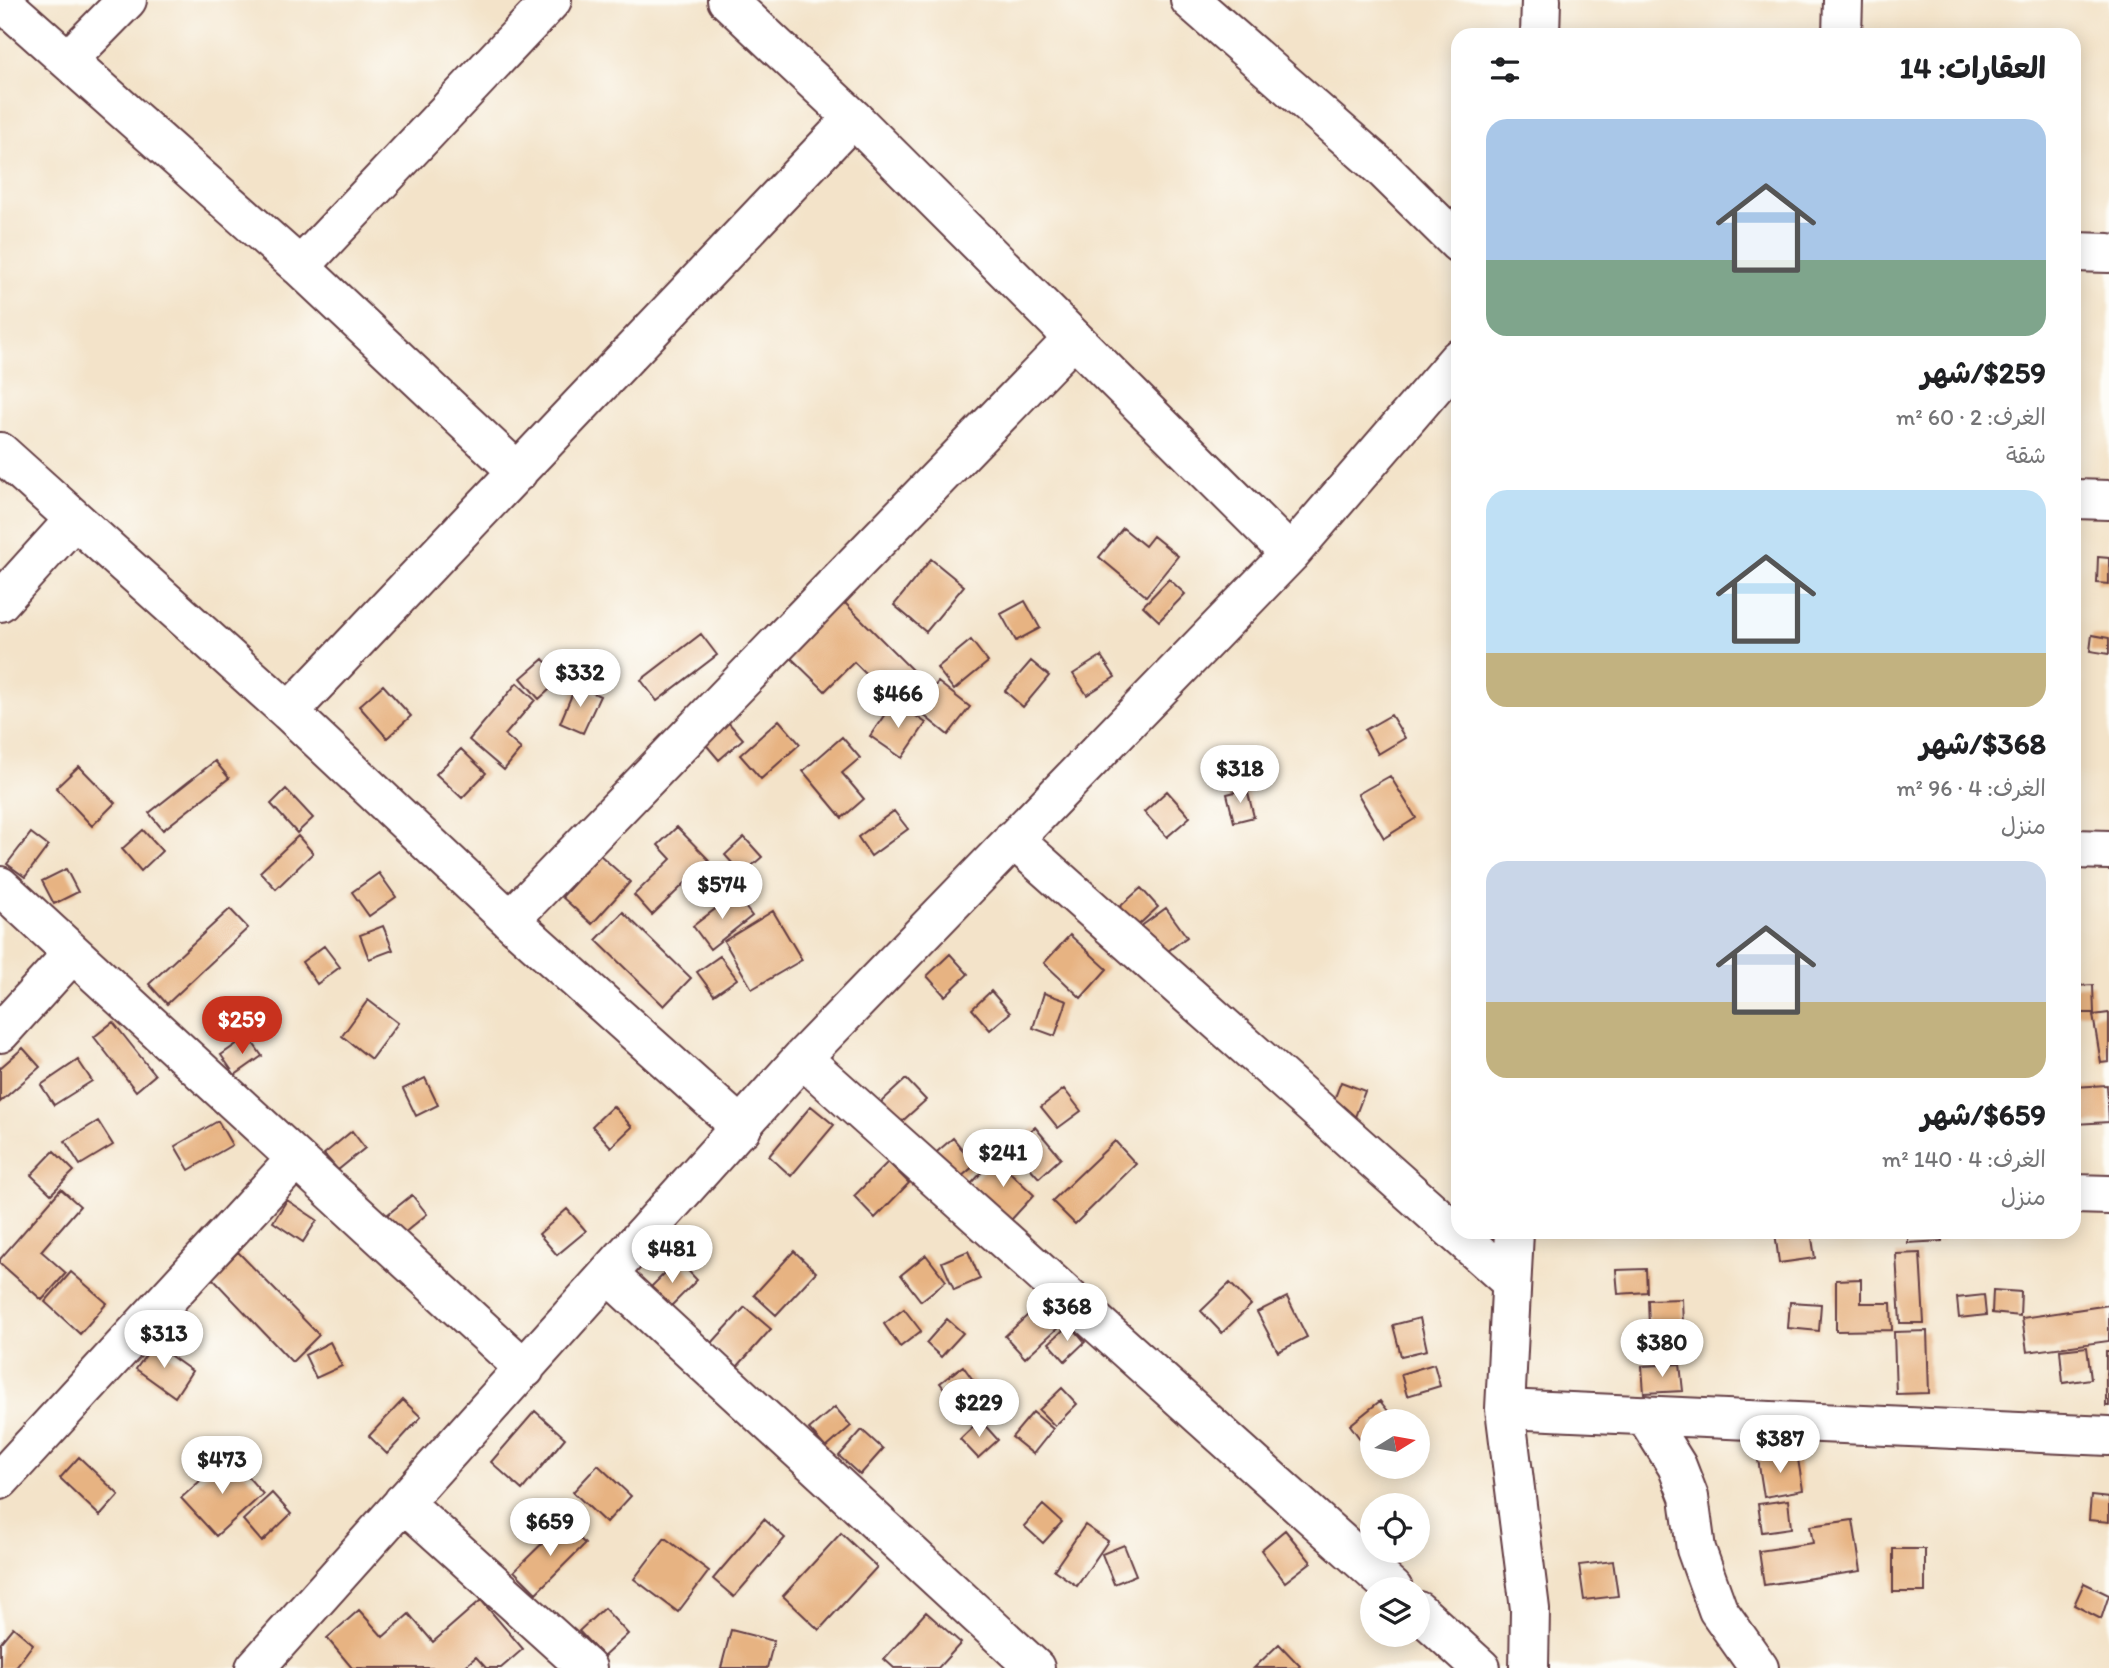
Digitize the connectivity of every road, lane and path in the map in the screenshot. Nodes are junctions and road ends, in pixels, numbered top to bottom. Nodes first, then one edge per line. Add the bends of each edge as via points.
1 (0, 0) edge
2 (127, 0) edge
3 (552, 0) edge
4 (727, 0) edge
5 (1190, 0) edge
6 (1541, 0) edge
7 (1843, 0) edge
8 (1540, 28) edge
9 (1842, 28) edge
10 (68, 60) junction
11 (853, 118) junction
12 (1451, 236) edge
13 (2081, 252) edge
14 (2109, 253) edge
15 (300, 267) junction
16 (1073, 339) junction
17 (1451, 367) edge
18 (0, 452) edge
19 (518, 472) junction
20 (2081, 499) edge
21 (2109, 500) edge
22 (74, 520) junction
23 (1290, 554) junction
24 (0, 602) edge
25 (289, 712) junction
26 (1013, 839) junction
27 (2081, 849) edge
28 (2109, 850) edge
29 (0, 886) edge
30 (510, 920) junction
31 (72, 954) junction
32 (0, 1033) edge
33 (802, 1058) junction
34 (742, 1128) junction
35 (296, 1159) junction
36 (2081, 1194) edge
37 (2109, 1195) edge
38 (1451, 1230) edge
39 (1462, 1239) edge
40 (1514, 1239) edge
41 (609, 1275) junction
42 (1511, 1283) junction
43 (525, 1369) junction
44 (1505, 1409) junction
45 (1645, 1415) junction
46 (2109, 1436) edge
47 (0, 1480) edge
48 (403, 1502) junction
49 (1380, 1577) edge
50 (1430, 1622) edge
51 (255, 1668) edge
52 (587, 1668) edge
53 (1035, 1668) edge
54 (1481, 1668) edge
55 (1529, 1668) edge
56 (1759, 1668) edge

1 - 10 street
2 - 10 street
3 - 15 street
4 - 11 street
5 - 12 street via 1385,171
6 - 8 street
7 - 9 street
10 - 15 street
11 - 16 street
11 - 19 street
13 - 14 street
15 - 19 street
16 - 23 street
16 - 30 street
17 - 23 street
18 - 22 street
19 - 25 street
20 - 21 street
22 - 24 street
22 - 25 street
23 - 26 street
25 - 30 street
26 - 33 street
26 - 38 street
27 - 28 street
29 - 31 street
30 - 34 street
31 - 32 street
31 - 35 street
33 - 34 street
33 - 49 street
34 - 41 street
35 - 43 street
35 - 47 street
36 - 37 street
39 - 42 street
40 - 42 street
41 - 43 street
41 - 53 street
42 - 44 street
43 - 48 street
44 - 45 street
44 - 55 street via 1530,1609
45 - 46 street
45 - 56 street via 1677,1466 1689,1497 1696,1549 1718,1609
48 - 51 street
48 - 52 street
50 - 54 street

